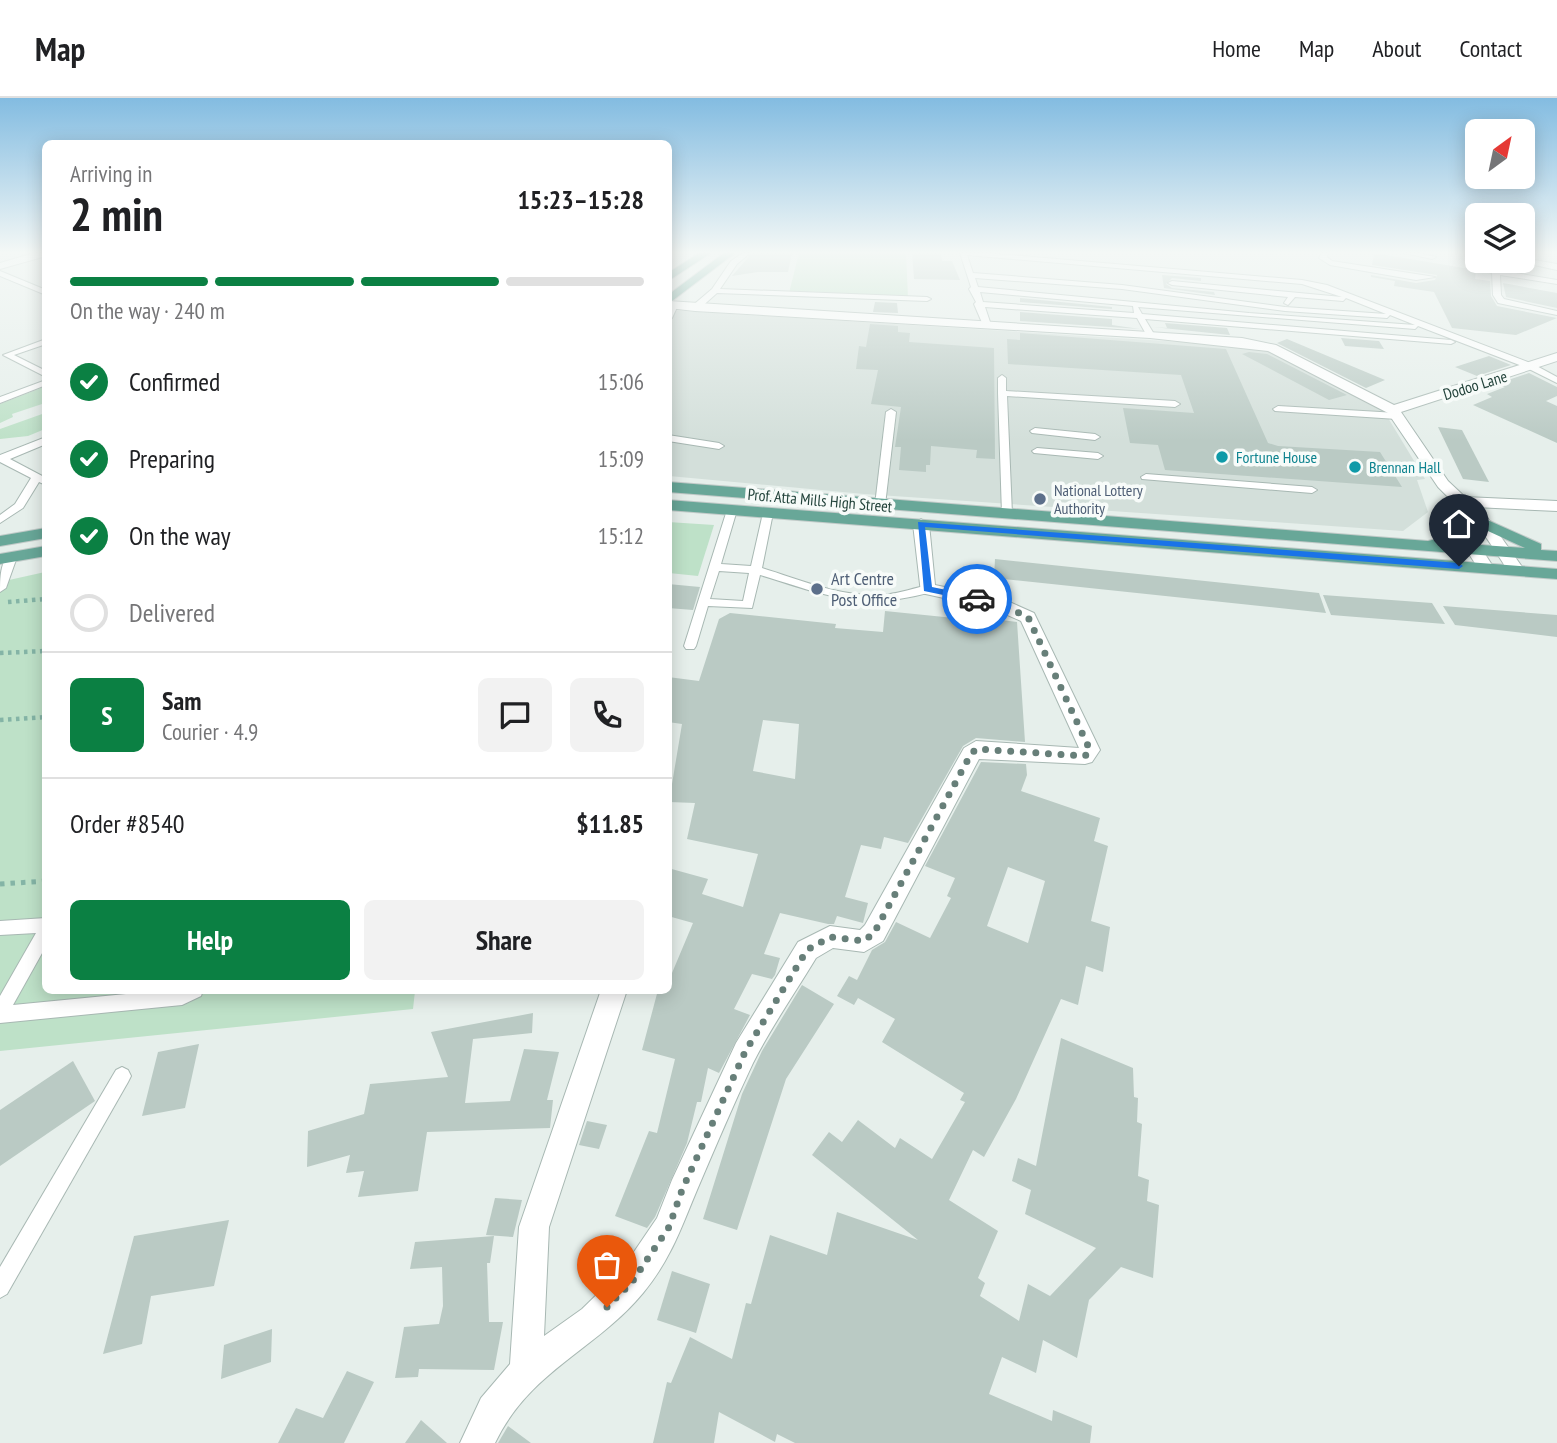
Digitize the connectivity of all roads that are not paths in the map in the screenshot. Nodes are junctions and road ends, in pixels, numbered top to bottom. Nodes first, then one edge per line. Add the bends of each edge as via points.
1 (828, 316) edge
2 (983, 316) edge
3 (1140, 316) edge
4 (1170, 316) edge
5 (1250, 316) edge
6 (1280, 316) edge
7 (1381, 316) edge
8 (1396, 316) edge
9 (1399, 317) junction
10 (1278, 319) junction
11 (987, 325) junction
12 (1426, 328) junction
13 (1270, 329) junction
14 (1150, 334) junction
15 (42, 342) edge
16 (1259, 344) junction
17 (1469, 344) junction
18 (1557, 357) edge
19 (1531, 366) junction
20 (42, 373) edge
21 (1002, 378) dead end
22 (1557, 380) edge
23 (42, 383) edge
24 (1002, 393) junction
25 (2, 398) edge
26 (1175, 404) dead end
27 (1278, 409) dead end
28 (891, 412) dead end
29 (1395, 413) junction
30 (1035, 431) dead end
31 (1095, 437) dead end
32 (672, 439) edge
33 (42, 442) edge
34 (719, 446) dead end
35 (1037, 451) dead end
36 (1098, 456) dead end
37 (1, 458) edge
38 (1146, 477) dead end
39 (41, 480) edge
40 (672, 487) edge
41 (1311, 490) dead end
42 (1442, 492) junction
43 (1462, 501) junction
44 (672, 505) edge
45 (880, 505) junction
46 (1557, 506) edge
47 (732, 510) junction
48 (768, 513) junction
49 (1007, 514) junction
50 (0, 520) edge
51 (1454, 520) junction
52 (1483, 523) junction
53 (921, 524) junction
54 (42, 534) edge
55 (0, 541) edge
56 (1429, 546) junction
57 (1472, 549) junction
58 (42, 552) edge
59 (1503, 552) junction
60 (1557, 554) edge
61 (6, 558) edge
62 (715, 568) junction
63 (1486, 568) junction
64 (756, 570) junction
65 (1517, 571) junction
66 (1557, 574) edge
67 (0, 587) edge
68 (927, 589) junction
69 (704, 602) junction
70 (690, 646) dead end
71 (42, 927) edge
72 (0, 928) edge
73 (42, 935) edge
74 (187, 994) edge
75 (613, 994) edge
76 (0, 1014) edge
77 (122, 1076) dead end
78 (0, 1287) edge
79 (526, 1370) junction
80 (477, 1443) edge

1 - 11 street
2 - 11 lane
3 - 14 lane
4 - 13 lane
5 - 10 lane
6 - 10 lane
7 - 9 lane
8 - 9 lane
9 - 12 lane
10 - 12 lane
10 - 13 lane
11 - 14 street
12 - 17 lane
13 - 16 lane
13 - 17 lane
14 - 16 street
15 - 20 lane via 7,355
16 - 29 street
17 - 19 lane
18 - 19 street, Dodoo Lane
19 - 22 lane
19 - 29 street, Dodoo Lane
21 - 24 lane
23 - 25 lane
24 - 26 lane
24 - 49 lane
27 - 29 lane
28 - 45 lane
29 - 42 street
30 - 31 lane
32 - 34 lane
33 - 37 lane
35 - 36 lane
37 - 39 lane
38 - 41 lane
39 - 50 lane
40 - 45 main road, Prof. Atta Mills High Street
42 - 43 street
42 - 51 street
43 - 46 street
43 - 52 street
44 - 47 main road, Prof. Atta Mills High Street
45 - 49 main road, Prof. Atta Mills High Street
47 - 48 main road, Prof. Atta Mills High Street
47 - 62 lane
48 - 53 main road, Prof. Atta Mills High Street
48 - 64 lane
49 - 56 main road, Prof. Atta Mills High Street
51 - 56 main road via 1452,536
51 - 57 street
52 - 59 street
52 - 60 main road
53 - 63 main road, Prof. Atta Mills High Street
53 - 68 street
54 - 55 main road
56 - 57 main road, Prof. Atta Mills High Street
57 - 59 main road, Prof. Atta Mills High Street
57 - 63 street
58 - 61 main road
59 - 60 main road, Prof. Atta Mills High Street
59 - 65 street
61 - 67 lane
62 - 64 lane
62 - 69 lane
63 - 65 main road, Prof. Atta Mills High Street
64 - 68 lane via 831,595 901,600
64 - 69 lane via 748,605
65 - 66 main road, Prof. Atta Mills High Street
68 - 79 street via 999,604 1028,617 1090,750 1085,756 976,749 971,754 874,933 864,941 830,937 807,950 745,1052 669,1227 632,1282 593,1320
69 - 70 lane
71 - 72 lane
73 - 76 lane
74 - 76 lane
75 - 79 street via 534,1227
77 - 78 lane
79 - 80 street via 493,1410

